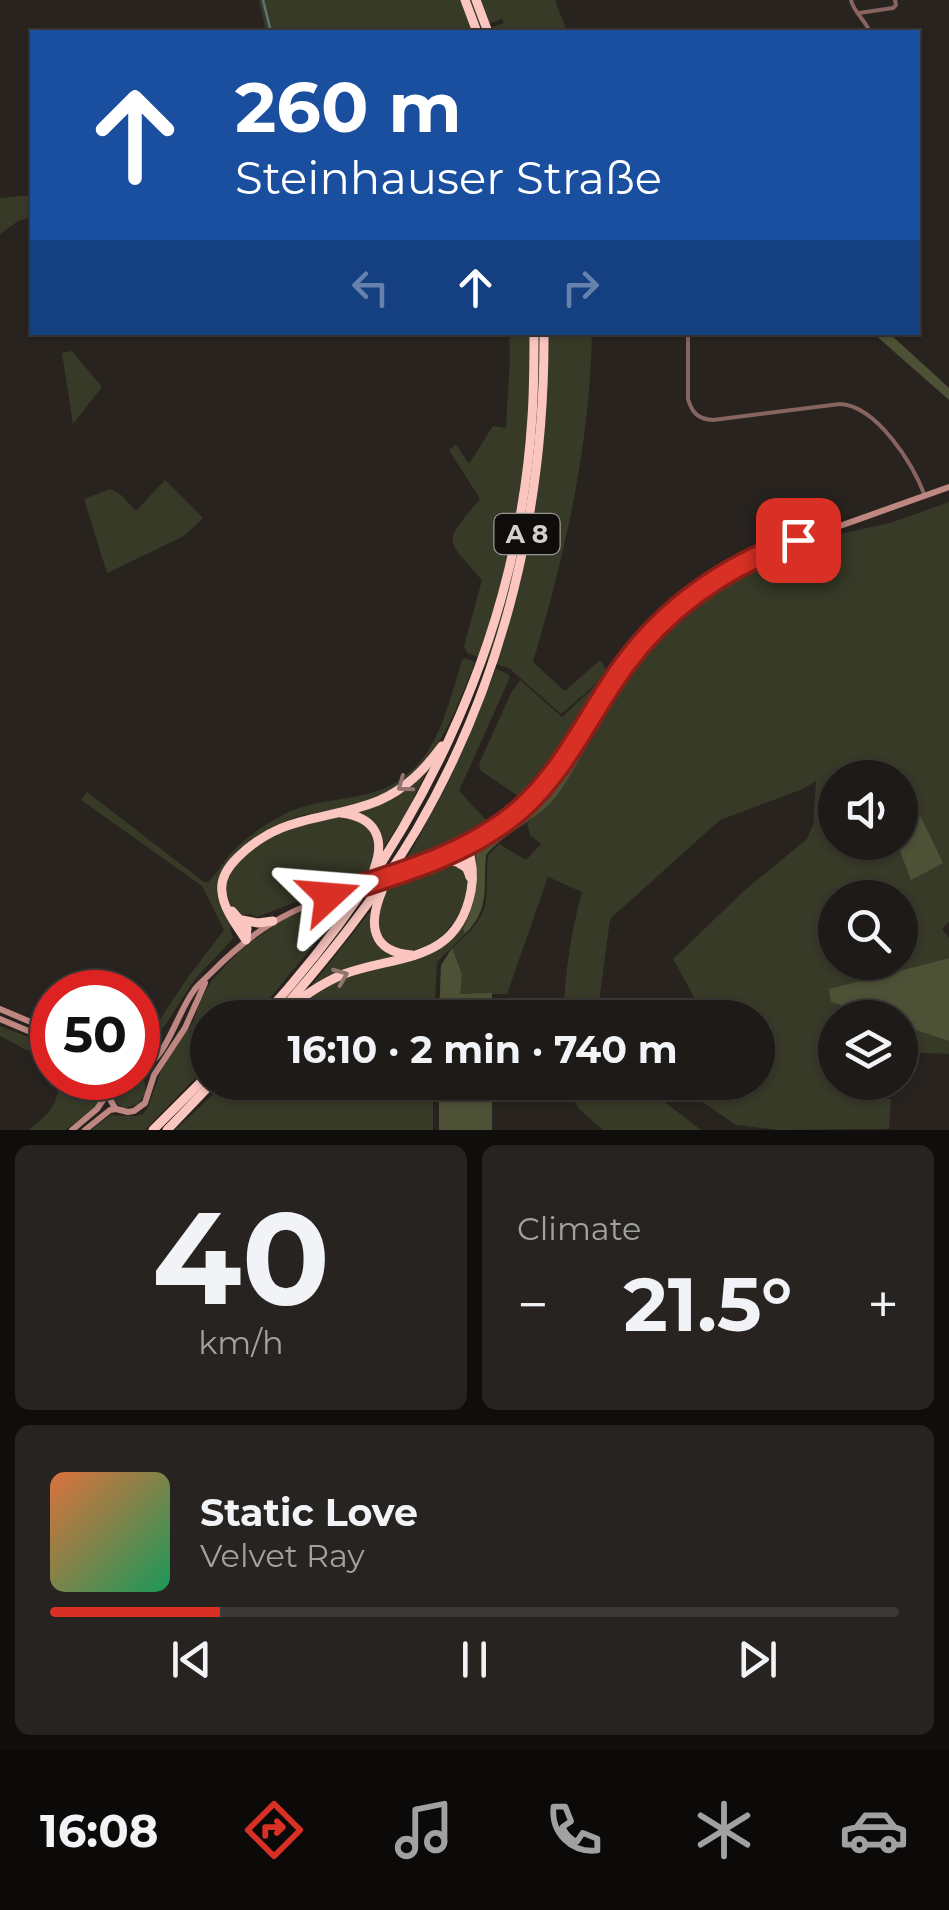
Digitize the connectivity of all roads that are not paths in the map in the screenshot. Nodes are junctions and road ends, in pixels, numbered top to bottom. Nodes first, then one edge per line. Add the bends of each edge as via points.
1 (464, 0) edge
2 (476, 0) edge
3 (850, 0) edge
4 (895, 0) edge
5 (859, 13) junction
6 (476, 30) edge
7 (487, 30) edge
8 (869, 30) edge
9 (534, 335) edge
10 (544, 335) edge
11 (688, 335) edge
12 (949, 486) edge
13 (925, 496) junction
14 (456, 728) junction
15 (334, 813) junction
16 (468, 846) junction
17 (440, 858) junction
18 (466, 868) junction
19 (390, 870) junction
20 (471, 890) junction
21 (357, 901) junction
22 (226, 905) junction
23 (242, 920) junction
24 (272, 921) junction
25 (246, 940) junction
26 (415, 955) junction
27 (211, 973) junction
28 (277, 1000) edge
29 (291, 1000) edge
30 (299, 1000) edge
31 (0, 1009) edge
32 (0, 1020) edge
33 (30, 1022) edge
34 (30, 1032) edge
35 (160, 1049) edge
36 (160, 1065) edge
37 (190, 1093) edge
38 (102, 1100) edge
39 (109, 1100) edge
40 (147, 1100) edge
41 (196, 1100) edge
42 (116, 1109) junction
43 (72, 1130) edge
44 (84, 1130) edge
45 (153, 1130) edge
46 (167, 1130) edge

1 - 6 highway
2 - 7 highway
3 - 5 street
4 - 5 street via 893,8
5 - 8 street
9 - 14 highway, A 8 via 532,416 517,532 493,628
10 - 19 highway, A 8 via 539,455 510,606 468,727
11 - 13 street via 688,399 698,417 856,406 904,452
12 - 13 main road
13 - 16 main road via 763,553 690,596 636,649 564,760 521,809
14 -> 15 highway via 406,785
14 - 21 highway, A 8
15 - 21 highway via 363,818 378,838 375,866
15 - 22 highway via 284,826 242,853 223,878
16 - 17 main road
16 - 18 highway
16 - 20 highway
17 - 18 highway
17 - 24 main road, bridge
18 - 20 highway
19 - 26 highway via 374,910 375,931 388,949
19 - 29 highway, A 8
20 - 26 highway via 457,926
21 - 28 highway, A 8
22 - 23 highway
22 - 25 highway
23 - 24 highway
23 - 25 highway
24 - 25 main road
25 - 27 main road
30 -> 26 highway via 340,976
27 - 35 main road
27 - 36 main road
31 - 33 main road
32 - 34 main road
37 - 45 highway
38 - 43 main road
39 - 42 main road
40 - 42 main road via 140,1109
41 - 46 highway
42 - 44 main road

